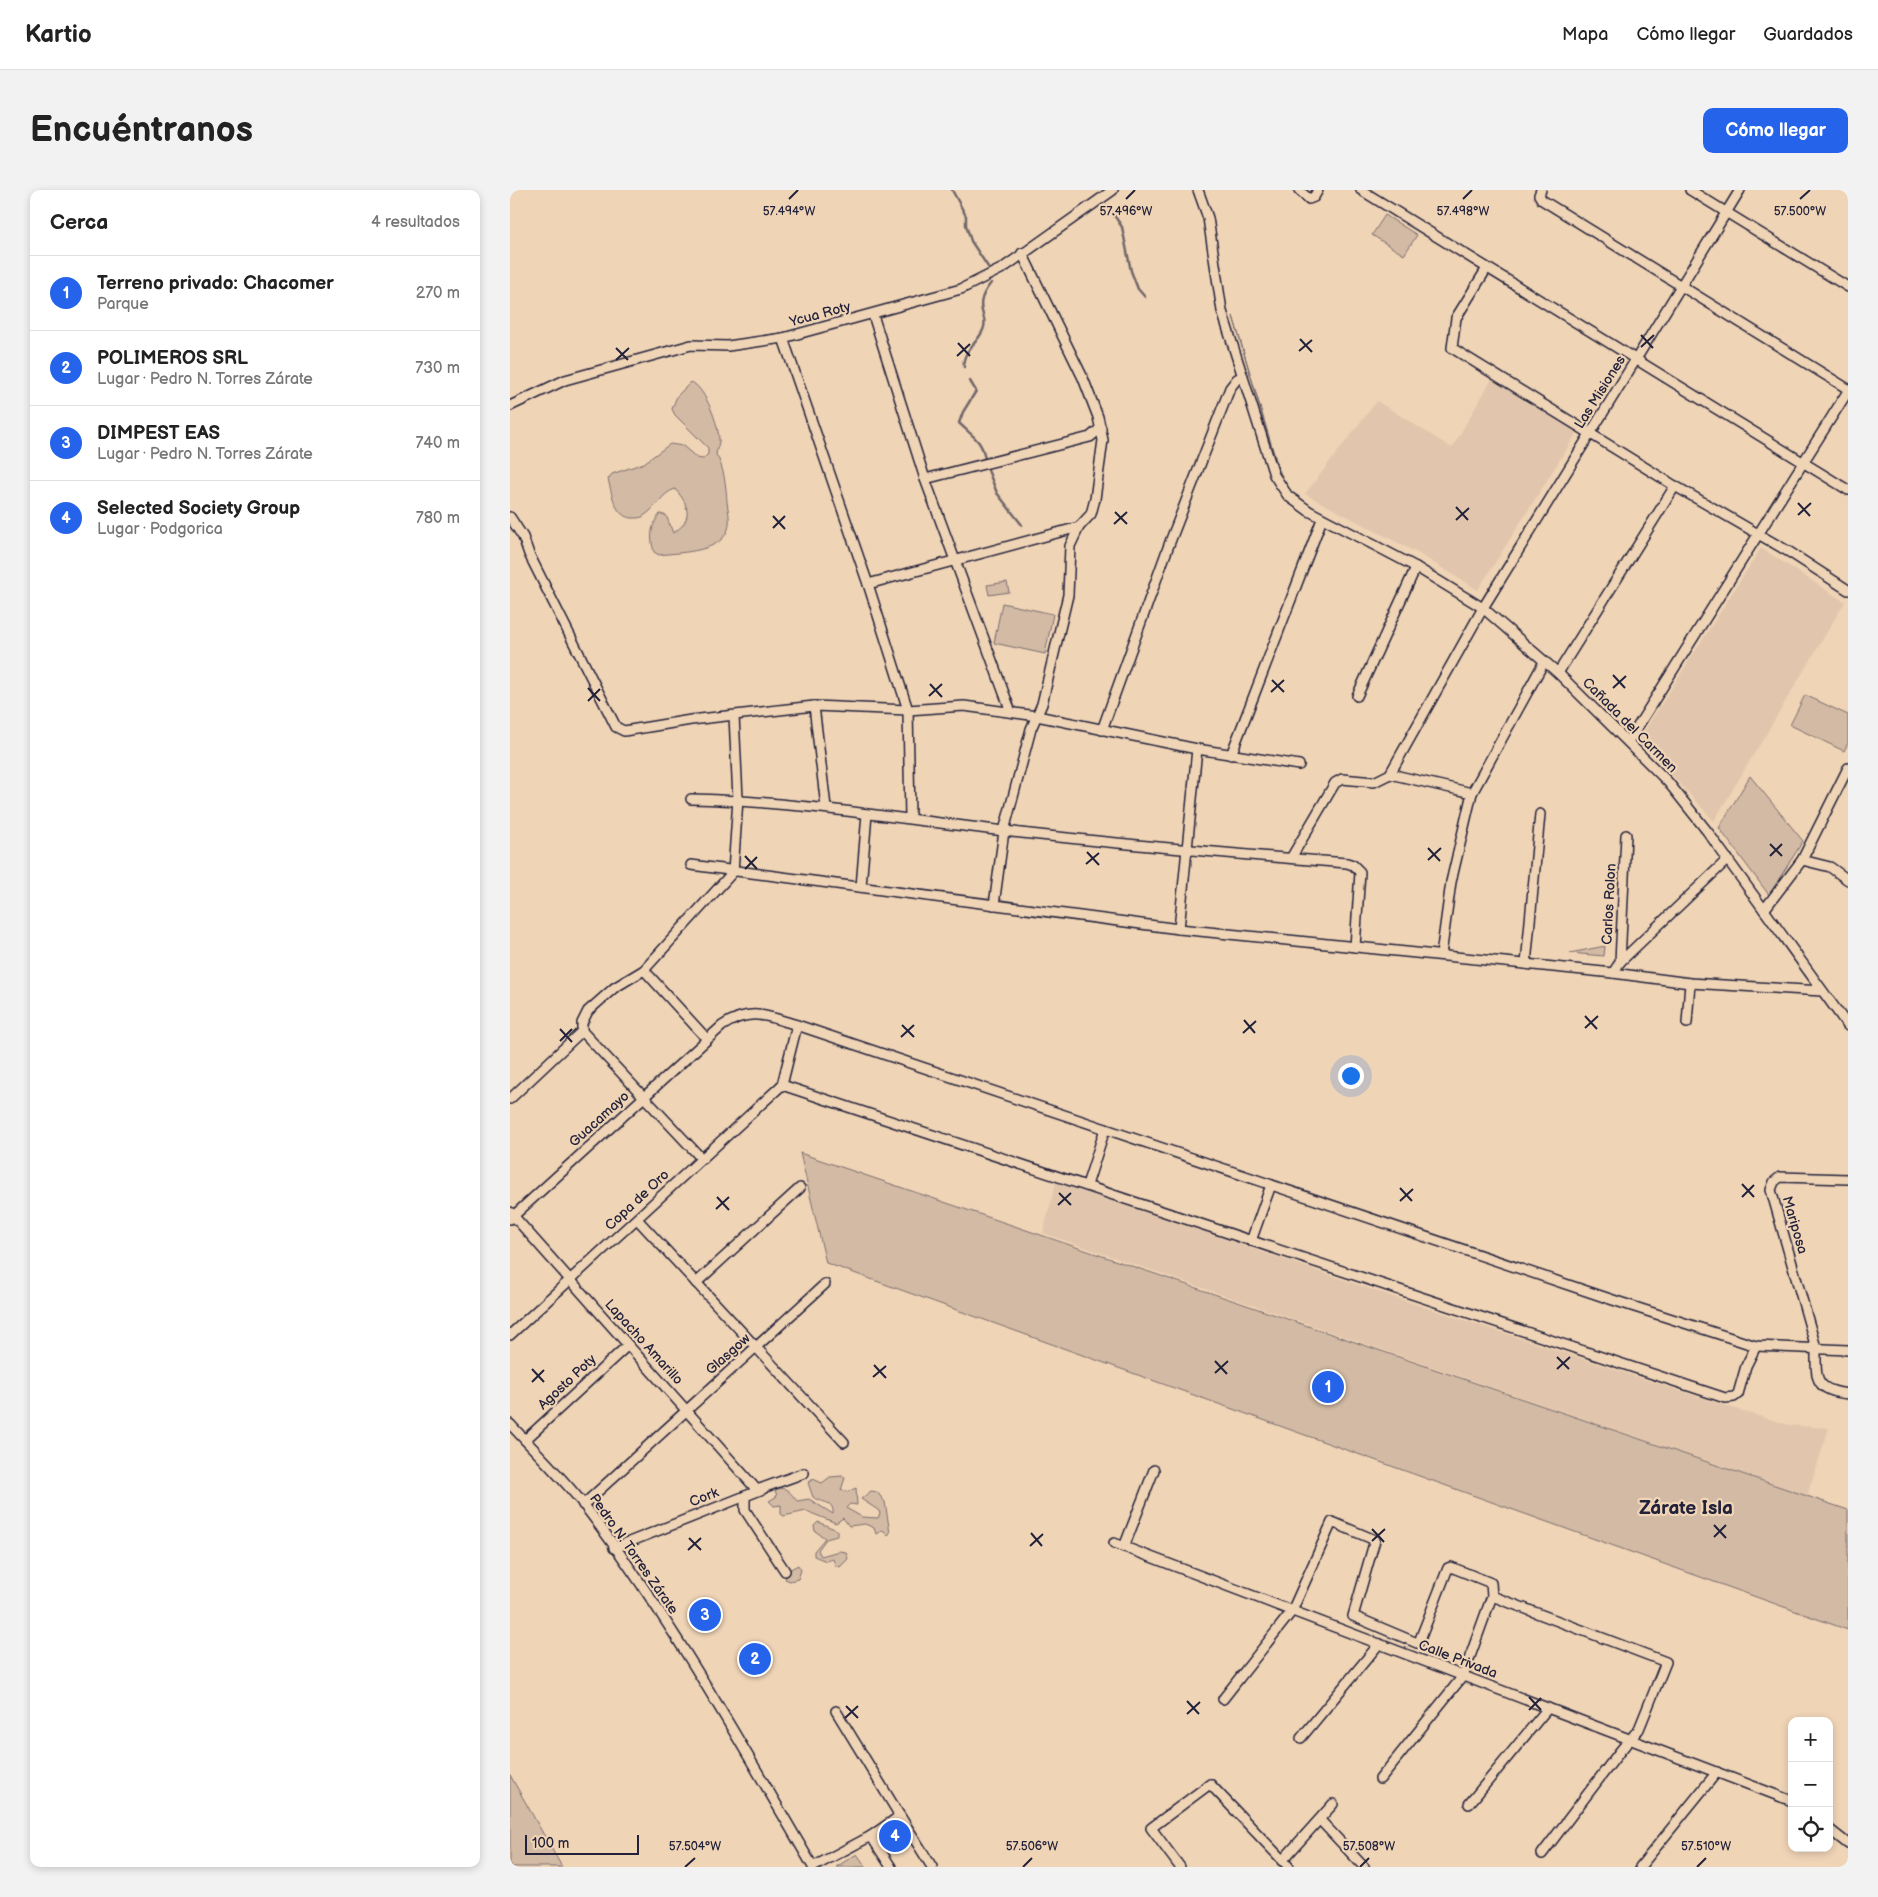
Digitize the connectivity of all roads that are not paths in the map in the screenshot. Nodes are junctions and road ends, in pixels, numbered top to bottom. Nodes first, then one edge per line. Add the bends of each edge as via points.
1 (1113, 190) edge
2 (1198, 190) edge
3 (1299, 190) edge
4 (1318, 190) edge
5 (1361, 190) edge
6 (1541, 190) edge
7 (1690, 190) edge
8 (1740, 190) edge
9 (1726, 213) junction
10 (1022, 252) junction
11 (1487, 268) junction
12 (1682, 286) junction
13 (1848, 287) edge
14 (873, 315) junction
15 (783, 338) junction
16 (1636, 361) junction
17 (1243, 376) junction
18 (1848, 390) edge
19 (510, 406) edge
20 (1101, 428) junction
21 (1590, 434) junction
22 (1803, 462) junction
23 (925, 479) junction
24 (1675, 486) junction
25 (1848, 490) edge
26 (510, 517) edge
27 (1322, 519) junction
28 (1079, 527) junction
29 (1759, 534) junction
30 (954, 561) junction
31 (1416, 567) junction
32 (868, 584) junction
33 (1848, 590) edge
34 (1483, 608) junction
35 (1544, 662) junction
36 (1558, 674) junction
37 (1357, 696) dead end
38 (814, 706) junction
39 (908, 710) junction
40 (1011, 712) junction
41 (734, 716) junction
42 (1037, 716) junction
43 (1102, 730) junction
44 (1628, 742) junction
45 (1197, 749) junction
46 (1231, 755) junction
47 (1299, 765) dead end
48 (1848, 768) edge
49 (1390, 774) junction
50 (1472, 793) junction
51 (691, 799) dead end
52 (738, 800) junction
53 (826, 807) junction
54 (867, 814) junction
55 (1540, 814) dead end
56 (910, 818) junction
57 (1004, 831) junction
58 (1626, 835) dead end
59 (1186, 849) junction
60 (1291, 858) junction
61 (1728, 859) junction
62 (1802, 860) junction
63 (691, 865) dead end
64 (733, 872) junction
65 (1848, 880) edge
66 (861, 887) junction
67 (994, 905) junction
68 (1764, 910) junction
69 (1179, 929) junction
70 (1356, 947) junction
71 (1441, 955) junction
72 (1620, 962) junction
73 (1526, 964) junction
74 (644, 970) junction
75 (1613, 973) junction
76 (1690, 983) junction
77 (1822, 991) junction
78 (1687, 1024) dead end
79 (797, 1025) junction
80 (1848, 1026) edge
81 (582, 1031) junction
82 (707, 1039) junction
83 (782, 1085) junction
84 (644, 1097) junction
85 (510, 1099) edge
86 (1105, 1129) junction
87 (702, 1159) junction
88 (1848, 1179) edge
89 (1087, 1184) junction
90 (1271, 1185) junction
91 (800, 1188) dead end
92 (511, 1216) edge
93 (637, 1219) junction
94 (1251, 1241) junction
95 (571, 1280) junction
96 (696, 1283) junction
97 (825, 1284) dead end
98 (510, 1335) edge
99 (628, 1345) junction
100 (1756, 1346) junction
101 (756, 1347) junction
102 (1816, 1348) junction
103 (1848, 1350) edge
104 (1848, 1394) edge
105 (687, 1410) junction
106 (510, 1424) edge
107 (525, 1440) junction
108 (844, 1442) dead end
109 (1154, 1470) dead end
110 (804, 1473) joint
111 (745, 1496) junction
112 (583, 1505) junction
113 (1114, 1543) dead end
114 (1124, 1547) junction
115 (614, 1548) junction
116 (785, 1571) dead end
117 (1492, 1596) junction
118 (1292, 1611) junction
119 (1379, 1644) junction
120 (1463, 1676) junction
121 (1223, 1698) dead end
122 (1548, 1708) junction
123 (836, 1711) dead end
124 (1301, 1738) dead end
125 (1632, 1739) junction
126 (1717, 1772) junction
127 (1380, 1779) dead end
128 (1788, 1799) edge
129 (1333, 1804) dead end
130 (1469, 1804) dead end
131 (900, 1816) junction
132 (1320, 1820) junction
133 (1833, 1832) edge
134 (871, 1836) junction
135 (1848, 1844) edge
136 (1542, 1854) dead end
137 (1285, 1864) edge
138 (813, 1867) edge
139 (891, 1867) edge
140 (932, 1867) edge
141 (1180, 1867) edge
142 (1364, 1867) edge
143 (1640, 1867) edge

1 - 10 street, Ycua Roty
2 - 17 street, Cañada del Carmen via 1208,218 1222,311
3 - 4 street via 1309,200
5 - 11 street
6 - 12 street via 1542,200
7 - 9 street
8 - 9 street, Las Misiones
9 - 12 street, Las Misiones
9 - 13 street
10 - 14 street, Ycua Roty via 985,279
10 - 20 street via 1066,341
11 - 16 street
11 - 21 street via 1456,318 1452,348
12 - 16 street, Las Misiones
12 - 18 street
14 - 15 street, Ycua Roty
14 - 23 street
15 - 19 street, Ycua Roty via 728,346 690,345 565,380
15 - 32 street
16 - 21 street, Las Misiones
16 - 22 street
17 - 27 street, Cañada del Carmen via 1276,481 1288,496
17 - 43 street via 1236,379 1230,388
18 - 22 street
20 - 23 street via 1090,437
20 - 28 street via 1103,440 1095,499 1091,514
21 - 24 street
21 - 34 street, Las Misiones
22 - 25 street
22 - 29 street
23 - 30 street
24 - 29 street
24 - 36 street
26 - 41 street via 523,537 616,727 624,731
27 - 31 street, Cañada del Carmen
27 - 46 street
28 - 30 street
28 - 42 street via 1070,546 1068,595
29 - 33 street
29 - 44 street
30 - 32 street
30 - 40 street
31 - 34 street, Cañada del Carmen
31 - 37 street
32 - 39 street
34 - 35 street, Cañada del Carmen
34 - 49 street, Las Misiones
35 - 36 street, Cañada del Carmen
35 - 50 street
36 - 44 street, Cañada del Carmen
38 - 39 street
38 - 41 street
38 - 53 street
39 - 40 street via 964,706
39 - 56 street
40 - 42 street
41 - 52 street
42 - 43 street
42 - 57 street
43 - 45 street
44 - 61 street, Cañada del Carmen via 1668,782
45 - 46 street
45 - 59 street
46 - 47 street
48 - 62 street
49 - 50 street
49 - 60 street via 1374,782 1342,779 1336,783
50 - 71 street via 1451,882
51 - 52 street
52 - 53 street
52 - 64 street
53 - 54 street
54 - 56 street
54 - 66 street
55 - 73 street
56 - 57 street
57 - 59 street
57 - 67 street
58 - 72 street, Carlos Rolon
59 - 60 street
59 - 69 street
60 - 70 street via 1353,864 1360,872
61 - 68 street, Cañada del Carmen
61 - 72 street
62 - 65 street via 1830,867
62 - 68 street
63 - 64 street
64 - 66 street
64 - 74 street
66 - 67 street
67 - 69 street
68 - 77 street, Cañada del Carmen
69 - 70 street
70 - 71 street
71 - 73 street
72 - 75 street, Carlos Rolon
73 - 75 street
74 - 81 street via 600,999 588,1011
74 - 82 street
75 - 76 street
76 - 77 street
76 - 78 street
77 - 80 street, Cañada del Carmen
79 - 82 street, Guacamayo via 756,1013 746,1014 736,1017
79 - 83 street
79 - 86 street, Guacamayo
81 - 84 street
81 - 85 street
82 - 84 street, Guacamayo
83 - 87 street, Copa de Oro
83 - 89 street
84 - 87 street
84 - 92 street, Guacamayo
86 - 89 street
86 - 90 street, Guacamayo
87 - 93 street, Copa de Oro
88 - 102 street, Mariposa via 1780,1178 1772,1185
89 - 94 street
90 - 94 street
90 - 100 street, Guacamayo
91 - 96 street
92 - 95 street, Lapacho Amarillo
93 - 95 street, Copa de Oro
93 - 96 street
94 - 100 street via 1724,1398 1734,1398 1738,1394
95 - 98 street, Copa de Oro
95 - 99 street, Lapacho Amarillo
96 - 101 street
97 - 101 street, Glasgow
99 - 105 street, Lapacho Amarillo
99 - 107 street, Agosto Poty
100 - 102 street, Guacamayo
101 - 105 street, Glasgow
101 - 108 street
102 - 103 street, Guacamayo
102 - 104 street via 1819,1382 1830,1392
105 - 110 street, Lapacho Amarillo via 757,1490
105 - 112 street, Glasgow
106 - 107 street, Pedro N. Torres Zárate
107 - 112 street, Pedro N. Torres Zárate
109 - 114 street
110 - 111 street, Cork
111 - 115 street, Cork
111 - 116 street via 745,1510
112 - 115 street, Pedro N. Torres Zárate
113 - 114 street, Calle Privada
114 - 118 street, Calle Privada
115 - 138 street, Pedro N. Torres Zárate via 722,1711
117 - 118 street via 1491,1583 1449,1567 1418,1643 1354,1617 1352,1614 1375,1540 1332,1522
117 - 120 street
117 - 125 street via 1665,1661 1666,1666
118 - 119 street, Calle Privada
118 - 121 street
119 - 120 street, Calle Privada
119 - 124 street
120 - 122 street, Calle Privada
120 - 127 street
122 - 125 street, Calle Privada
122 - 130 street
123 - 131 street
125 - 126 street, Calle Privada
125 - 136 street
126 - 128 street, Calle Privada
126 - 143 street
129 - 132 street
131 - 134 street
131 - 140 street
132 - 137 street
132 - 142 street
133 - 135 street
134 - 138 street
134 - 139 street
137 - 141 street via 1210,1784 1151,1828

